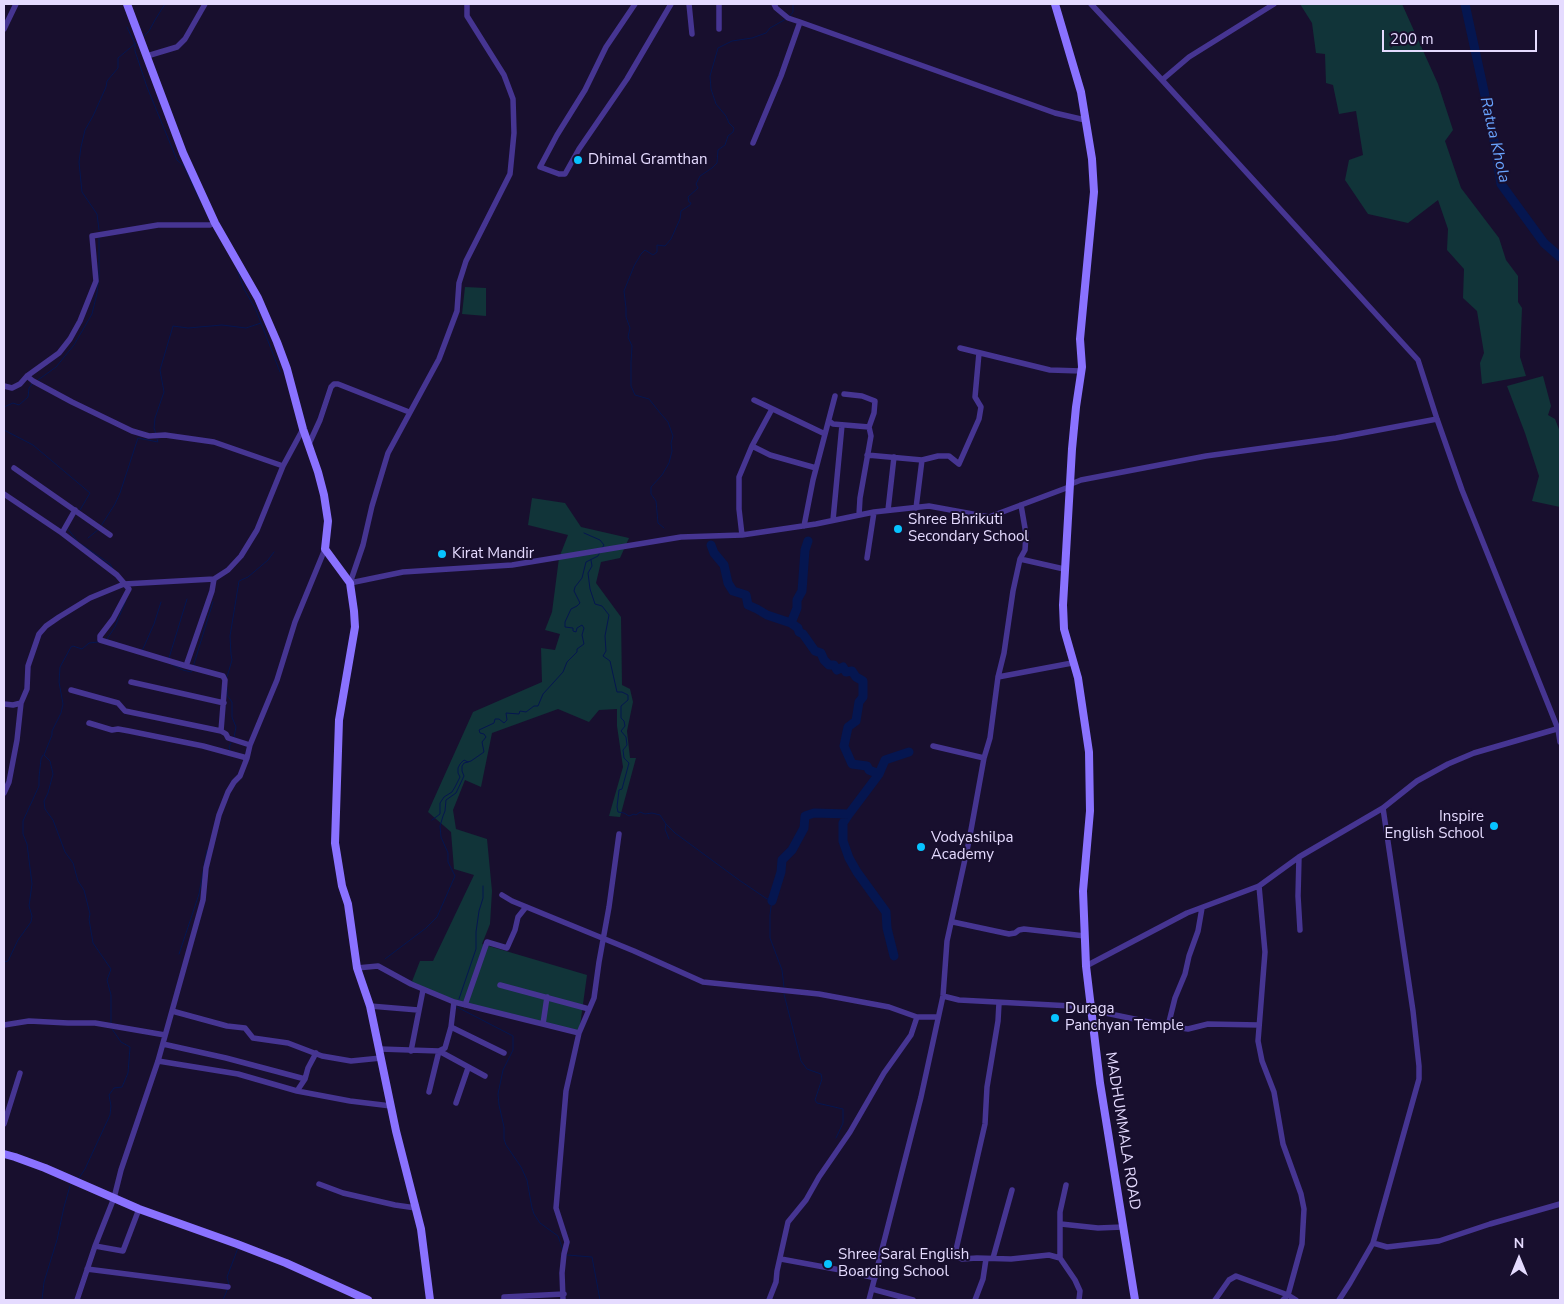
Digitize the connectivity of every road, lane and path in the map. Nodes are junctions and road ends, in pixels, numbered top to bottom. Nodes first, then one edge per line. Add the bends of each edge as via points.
1 (16, 4) edge
2 (127, 4) edge
3 (205, 4) edge
4 (467, 4) edge
5 (634, 4) edge
6 (671, 4) edge
7 (689, 4) edge
8 (719, 4) edge
9 (774, 4) edge
10 (1055, 4) edge
11 (1274, 4) edge
12 (1093, 5) edge
13 (800, 22) junction
14 (4, 29) edge
15 (720, 29) dead end
16 (692, 34) dead end
17 (147, 56) junction
18 (1162, 80) junction
19 (1085, 120) junction
20 (753, 144) dead end
21 (215, 224) junction
22 (960, 348) dead end
23 (980, 353) junction
24 (1081, 371) junction
25 (28, 376) junction
26 (4, 386) edge
27 (844, 394) dead end
28 (835, 396) dead end
29 (754, 400) dead end
30 (772, 409) junction
31 (409, 412) junction
32 (1437, 419) junction
33 (829, 421) junction
34 (842, 425) junction
35 (869, 427) junction
36 (303, 429) junction
37 (825, 434) junction
38 (309, 444) junction
39 (752, 446) junction
40 (867, 454) junction
41 (894, 457) junction
42 (922, 460) junction
43 (283, 466) junction
44 (14, 468) dead end
45 (816, 468) junction
46 (1069, 486) junction
47 (4, 494) edge
48 (1021, 505) junction
49 (916, 508) junction
50 (75, 510) junction
51 (888, 510) junction
52 (874, 512) junction
53 (859, 515) junction
54 (833, 520) junction
55 (804, 526) junction
56 (62, 533) junction
57 (110, 535) dead end
58 (742, 535) junction
59 (325, 549) junction
60 (867, 558) dead end
61 (1020, 559) junction
62 (1064, 569) junction
63 (214, 579) junction
64 (350, 583) junction
65 (124, 584) junction
66 (1072, 663) junction
67 (186, 666) junction
68 (998, 678) junction
69 (131, 682) dead end
70 (70, 690) dead end
71 (21, 702) junction
72 (224, 703) junction
73 (4, 704) edge
74 (88, 723) dead end
75 (1559, 729) edge
76 (221, 731) junction
77 (1560, 742) edge
78 (250, 745) junction
79 (933, 746) dead end
80 (247, 758) junction
81 (984, 758) junction
82 (4, 793) edge
83 (1383, 808) junction
84 (619, 834) dead end
85 (1299, 857) junction
86 (1259, 886) junction
87 (502, 895) dead end
88 (526, 907) junction
89 (1202, 908) junction
90 (953, 922) junction
91 (1300, 930) dead end
92 (1085, 936) junction
93 (604, 938) junction
94 (1086, 966) junction
95 (357, 968) junction
96 (500, 985) dead end
97 (423, 990) junction
98 (942, 996) junction
99 (547, 997) junction
100 (454, 1002) junction
101 (999, 1003) junction
102 (465, 1005) junction
103 (370, 1006) junction
104 (589, 1009) junction
105 (1091, 1009) junction
106 (418, 1010) junction
107 (172, 1011) junction
108 (938, 1017) junction
109 (917, 1018) junction
110 (543, 1024) junction
111 (4, 1025) edge
112 (1259, 1025) junction
113 (1168, 1026) junction
114 (451, 1027) junction
115 (579, 1033) junction
116 (165, 1035) junction
117 (162, 1044) junction
118 (380, 1049) junction
119 (411, 1051) junction
120 (438, 1051) junction
121 (504, 1053) dead end
122 (316, 1054) junction
123 (382, 1058) junction
124 (158, 1061) junction
125 (468, 1068) junction
126 (20, 1072) dead end
127 (485, 1076) dead end
128 (305, 1079) junction
129 (297, 1091) junction
130 (429, 1092) dead end
131 (456, 1104) dead end
132 (391, 1106) junction
133 (4, 1124) edge
134 (4, 1154) edge
135 (319, 1184) dead end
136 (1066, 1185) dead end
137 (1012, 1190) dead end
138 (114, 1198) junction
139 (1560, 1204) edge
140 (416, 1208) junction
141 (139, 1209) junction
142 (1060, 1224) junction
143 (1123, 1227) junction
144 (1373, 1244) junction
145 (95, 1246) junction
146 (993, 1258) junction
147 (1060, 1258) junction
148 (781, 1259) junction
149 (986, 1259) junction
150 (87, 1270) junction
151 (875, 1278) junction
152 (228, 1287) dead end
153 (872, 1289) junction
154 (1288, 1295) junction
155 (564, 1297) edge
156 (76, 1300) edge
157 (368, 1300) edge
158 (430, 1300) edge
159 (504, 1300) edge
160 (769, 1300) edge
161 (869, 1300) edge
162 (913, 1300) edge
163 (975, 1300) edge
164 (1079, 1300) edge
165 (1136, 1300) edge
166 (1215, 1300) edge
167 (1283, 1300) edge
168 (1296, 1300) edge
169 (1339, 1300) edge

1 - 14 street
2 - 17 street
3 - 17 street via 189,34 178,46
4 - 31 street via 467,16 504,75 513,99 510,174 466,261 459,283 457,311 439,359
5 - 6 street via 606,47 540,167 565,174
7 - 16 street
8 - 15 street
9 - 13 street via 788,18
10 - 19 street, MADHUMMALA ROAD via 1081,92
11 - 18 street via 1189,57
12 - 18 street
13 - 19 street via 1055,113
13 - 20 street
17 - 21 street via 183,154
18 - 32 street via 1418,360
19 - 24 street, MADHUMMALA ROAD via 1094,192 1080,339
21 - 25 street via 158,225 92,236 96,281 80,321 59,353
21 - 36 street via 258,298 277,342
22 - 23 street
23 - 24 street via 1050,370
23 - 42 street via 975,397 981,408 960,464 949,456
24 - 46 street, MADHUMMALA ROAD
25 - 26 street via 12,388
25 - 43 street via 72,402 132,430 150,436 214,442
27 - 35 street via 875,401
28 - 33 street
29 - 30 street
30 - 37 street
30 - 39 street
31 - 38 street via 334,384
31 - 64 street via 388,453
32 - 46 street via 1336,438 1160,464 1081,480
32 - 75 street
33 - 34 street
33 - 37 street
34 - 35 street
34 - 54 street
35 - 40 street via 871,436
36 - 38 street
36 - 43 street
37 - 45 street
38 - 59 street via 328,521
39 - 45 street via 770,455
39 - 58 street via 739,477
40 - 41 street
40 - 53 street
41 - 42 street
41 - 51 street
42 - 49 street
43 - 63 street via 257,530 241,556
44 - 50 street
45 - 55 street
46 - 48 street
46 - 62 street, MADHUMMALA ROAD
47 - 56 street
48 - 49 street via 989,517 929,506
48 - 61 street via 1026,534 1025,550
49 - 51 street
50 - 56 street
50 - 57 street
51 - 52 street
52 - 53 street
52 - 60 street
53 - 54 street
54 - 55 street
55 - 58 street
56 - 65 street via 117,575
58 - 64 street via 681,537 512,565 403,572
59 - 64 street
59 - 78 street
61 - 62 street
61 - 68 street
62 - 66 street, MADHUMMALA ROAD via 1064,628
63 - 65 street
63 - 67 street
64 - 95 street via 355,627 339,720 335,843
65 - 67 street via 129,589 100,640
65 - 71 street via 90,598 53,621 39,634
66 - 68 street
66 - 92 street, MADHUMMALA ROAD via 1078,678 1089,752 1090,811 1083,891
67 - 72 street via 223,676
68 - 81 street
69 - 72 street
70 - 76 street via 118,703 125,711
71 - 73 street
71 - 82 street via 17,740
72 - 76 street
74 - 80 street
75 - 77 street
75 - 83 street via 1474,753 1448,764 1417,781
76 - 78 street via 228,738
78 - 80 street
79 - 81 street
80 - 107 street via 240,776 228,792 220,816 206,868 203,900
81 - 90 street
83 - 85 street
83 - 144 street via 1413,1011 1419,1079
84 - 93 street
85 - 86 street
85 - 91 street
86 - 89 street
86 - 112 street via 1265,952
87 - 88 street
88 - 93 street
88 - 102 street via 518,917 507,948 487,942
89 - 94 street
89 - 113 street via 1198,931
90 - 92 street via 1009,934 1024,929
90 - 98 street via 947,941
92 - 94 street, MADHUMMALA ROAD
93 - 104 street via 594,998
93 - 109 street via 703,982 819,994 889,1007
94 - 105 street, MADHUMMALA ROAD
95 - 97 street via 378,966
95 - 103 street
96 - 99 street
97 - 100 street
97 - 106 street
98 - 101 street
98 - 108 street
99 - 104 street
99 - 110 street
100 - 102 street
100 - 114 street
101 - 105 street
101 - 149 street via 985,1124 955,1254 962,1259
102 - 110 street
103 - 106 street
103 - 118 street
104 - 115 street
105 - 113 street
105 - 143 street, MADHUMMALA ROAD
106 - 119 street
107 - 116 street
107 - 122 street via 245,1028 253,1038 288,1043
108 - 109 street
108 - 151 street
109 - 148 street via 912,1035 884,1073 806,1200 788,1222
110 - 115 street
111 - 116 street via 29,1021 95,1023
112 - 113 street via 1208,1024 1188,1029
112 - 154 street via 1262,1062 1274,1092 1283,1144 1304,1209 1302,1244
114 - 120 street via 445,1048
114 - 121 street
115 - 155 street via 566,1092 556,1208 567,1242 562,1273
116 - 117 street
117 - 124 street
117 - 128 street
118 - 119 street
118 - 123 street
119 - 120 street
120 - 125 street
120 - 130 street
122 - 123 street via 350,1061
122 - 128 street
123 - 132 street
124 - 129 street via 238,1074
124 - 138 street
125 - 127 street
125 - 131 street
126 - 133 street
128 - 129 street
129 - 132 street
132 - 140 street
134 - 138 street
135 - 140 street via 361,1198
136 - 142 street
137 - 146 street
138 - 141 street
138 - 145 street
139 - 144 street via 1439,1241 1387,1247
140 - 158 street
141 - 145 street via 123,1251
141 - 157 street via 286,1263
142 - 143 street
142 - 147 street
143 - 165 street, MADHUMMALA ROAD
144 - 169 street
145 - 150 street
146 - 147 street via 1049,1255
146 - 149 street
147 - 164 street via 1080,1291
148 - 151 street
148 - 160 street
149 - 163 street
150 - 152 street
150 - 156 street
151 - 153 street
153 - 161 street
153 - 162 street
154 - 166 street via 1236,1276 1229,1280
154 - 167 street
154 - 168 street
155 - 159 street via 504,1297

